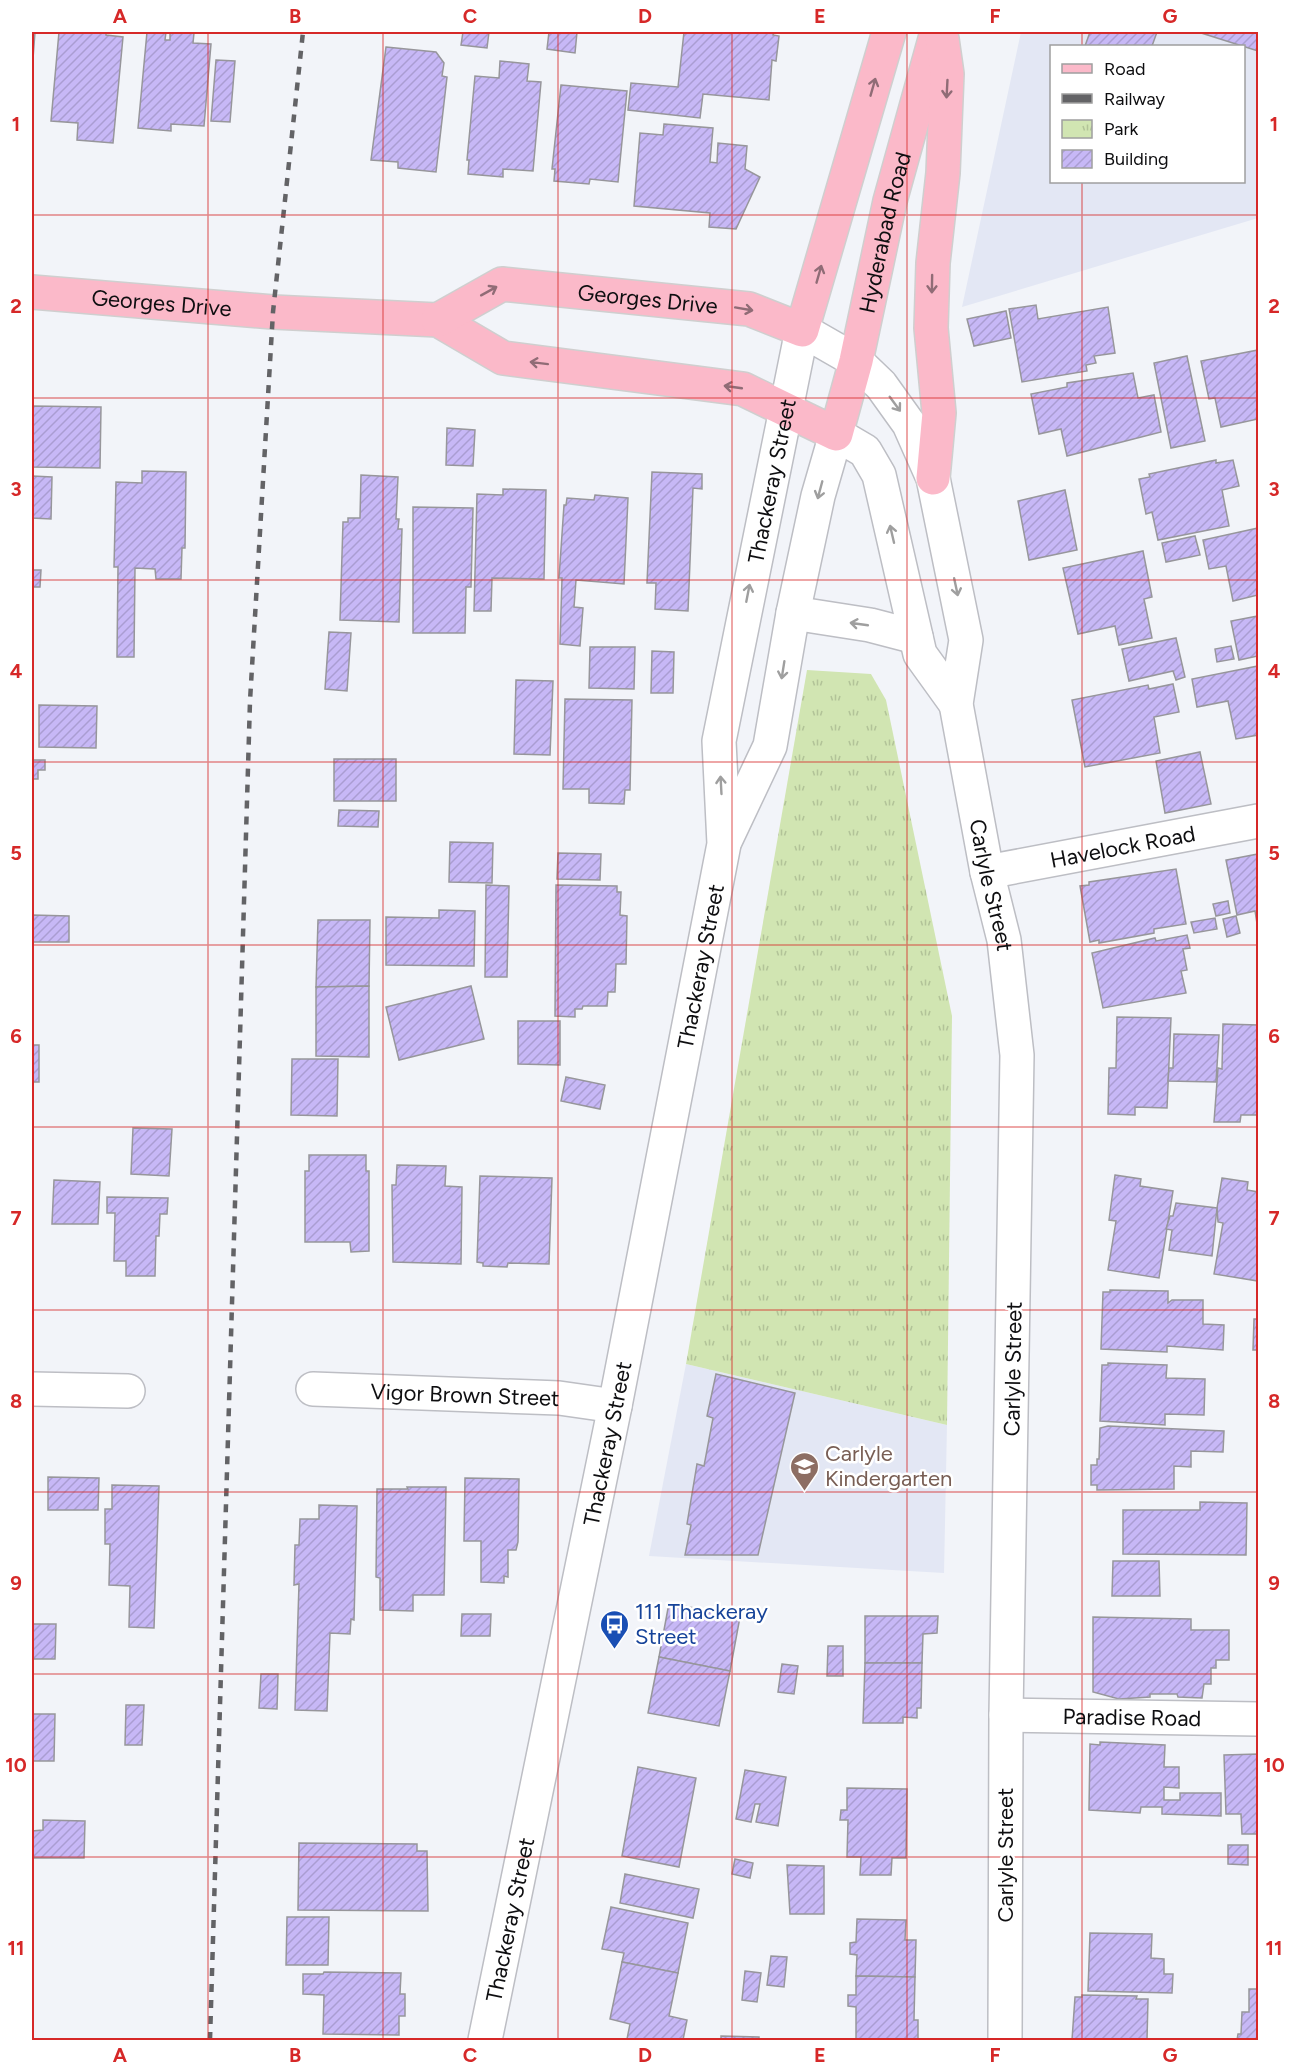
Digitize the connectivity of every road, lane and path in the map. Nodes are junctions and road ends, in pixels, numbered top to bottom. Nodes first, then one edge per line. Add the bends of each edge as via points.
1 (889, 32) edge
2 (939, 32) edge
3 (32, 292) edge
4 (438, 320) junction
5 (802, 330) junction
6 (856, 361) junction
7 (786, 411) junction
8 (836, 434) junction
9 (933, 478) junction
10 (793, 613) junction
11 (916, 637) junction
12 (956, 704) junction
13 (1258, 821) edge
14 (724, 844) junction
15 (987, 872) junction
16 (32, 1389) edge
17 (313, 1389) dead end
18 (128, 1391) dead end
19 (615, 1406) junction
20 (1006, 1715) junction
21 (1258, 1719) edge
22 (485, 2040) edge
23 (1005, 2040) edge

5 -> 1 main road
2 - 6 main road, Hyderabad Road via 890,201
2 -> 9 main road via 947,74 933,263 932,328 939,412
3 - 4 main road, Georges Drive via 273,312
4 -> 5 main road, Georges Drive via 502,284 749,309
7 -> 4 main road, Georges Drive via 743,389 503,358
5 - 6 main road, Georges Drive
5 - 7 main road, Thackeray Street
6 - 8 main road, Hyderabad Road
6 -> 9 main road, Carlyle Street via 881,384 909,424
7 - 8 main road, Carlyle Street
14 -> 7 main road, Thackeray Street via 719,741
8 -> 10 main road, Thackeray Street via 818,496
11 -> 8 main road, Carlyle Street via 879,476 865,451
9 -> 12 main road, Carlyle Street via 966,640
11 -> 10 main road
10 -> 14 main road, Thackeray Street via 770,746
11 - 12 main road, Carlyle Street via 920,654
12 - 15 main road, Carlyle Street
13 - 15 main road, Havelock Road
14 - 19 main road, Thackeray Street
15 - 20 main road, Carlyle Street via 1004,940 1017,1055
16 - 18 main road
17 - 19 main road, Vigor Brown Street via 559,1398
19 - 22 main road, Thackeray Street
20 - 21 main road, Paradise Road
20 - 23 main road, Carlyle Street

